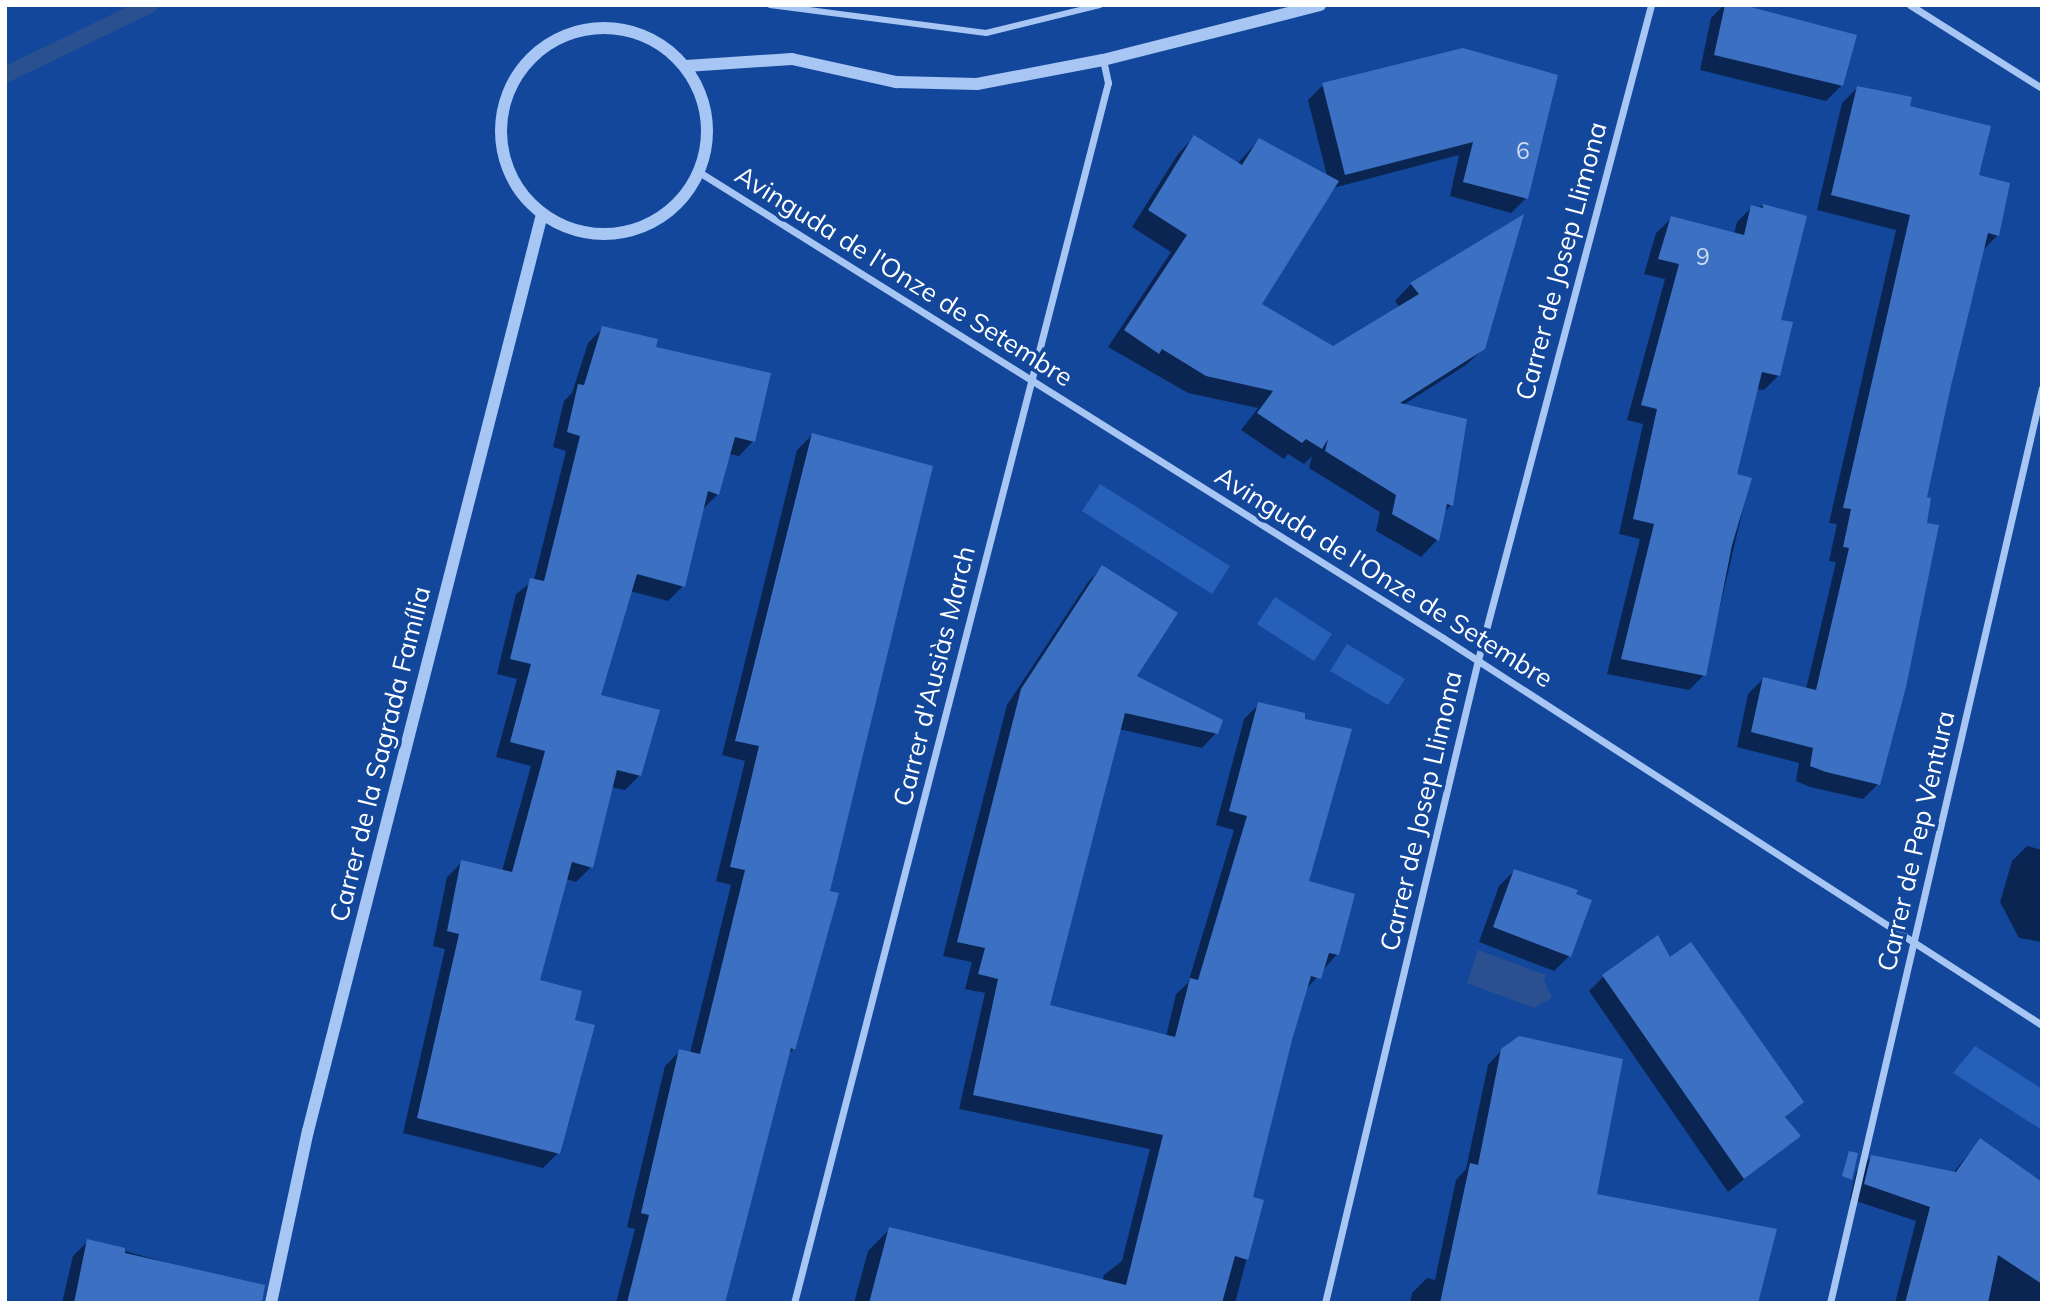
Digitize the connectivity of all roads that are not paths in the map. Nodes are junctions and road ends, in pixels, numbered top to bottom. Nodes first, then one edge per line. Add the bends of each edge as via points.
1 (770, 5) edge
2 (1100, 5) edge
3 (1320, 5) edge
4 (1651, 5) edge
5 (1910, 5) edge
6 (1103, 60) junction
7 (686, 66) junction
8 (2042, 88) edge
9 (699, 172) junction
10 (541, 218) junction
11 (1031, 380) junction
12 (2042, 388) edge
13 (1478, 660) junction
14 (1914, 941) junction
15 (2042, 1025) edge
16 (271, 1303) edge
17 (794, 1303) edge
18 (1325, 1303) edge
19 (1830, 1303) edge

1 - 2 street via 986,33
3 - 6 street
4 - 13 street, Carrer de Josep Llimona
5 - 8 street
6 - 7 street via 977,84 897,82 792,59
6 - 11 street, Carrer d'Ausiàs March via 1108,83
7 - 9 street via 706,109 708,136
7 - 10 street via 652,38 618,27 578,29 531,55 510,82 500,110 501,158
9 - 10 street via 681,201 645,227 604,234 572,231
9 - 11 street, Avinguda de l'Onze de Setembre
10 - 16 street, Carrer de la Sagrada Família via 311,1117
11 - 13 street, Avinguda de l'Onze de Setembre
11 - 17 street, Carrer d'Ausiàs March
12 - 14 street, Carrer de Pep Ventura
13 - 14 street, Avinguda de l'Onze de Setembre
13 - 18 street, Carrer de Josep Llimona
14 - 15 street, Avinguda de l'Onze de Setembre
14 - 19 street, Carrer de Pep Ventura

